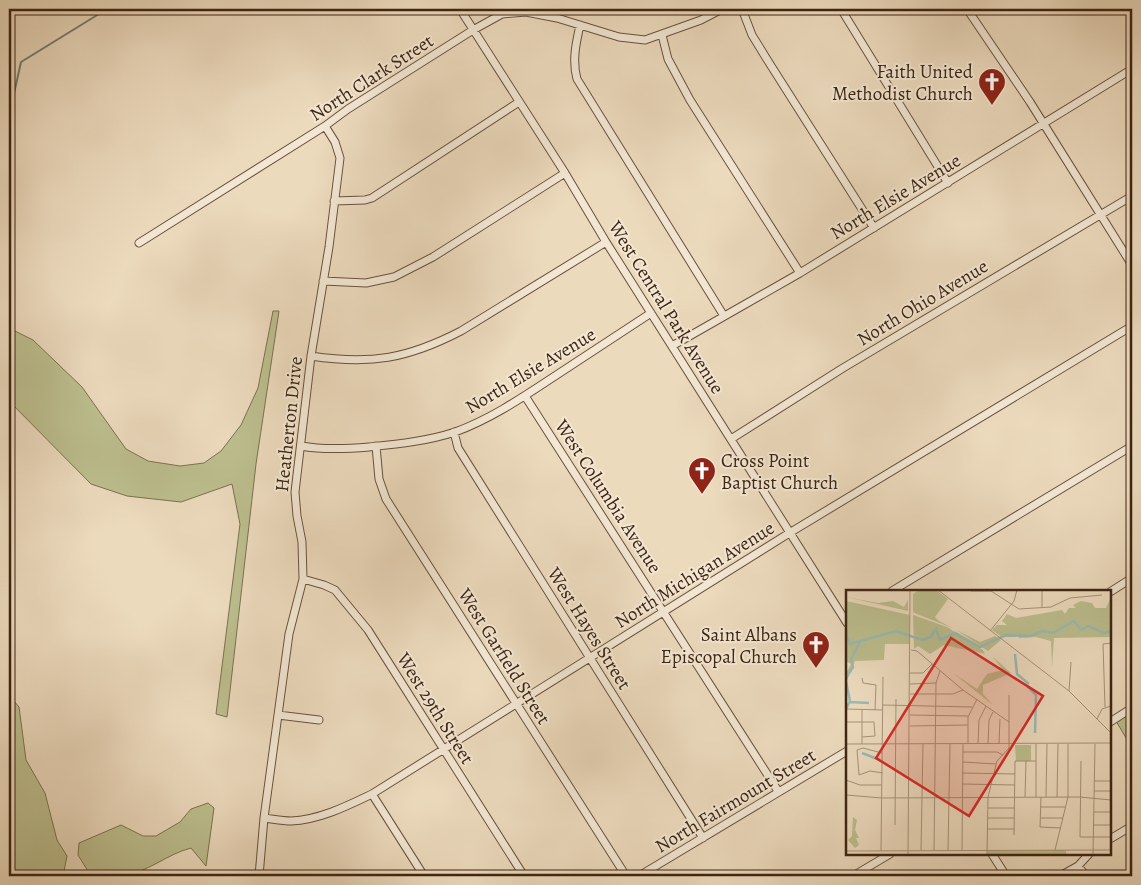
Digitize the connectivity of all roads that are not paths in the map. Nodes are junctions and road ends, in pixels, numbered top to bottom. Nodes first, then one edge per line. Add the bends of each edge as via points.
1 (460, 9) edge
2 (722, 9) edge
3 (742, 9) edge
4 (841, 9) edge
5 (967, 9) edge
6 (580, 25) junction
7 (473, 30) junction
8 (662, 35) junction
9 (1132, 69) edge
10 (519, 102) junction
11 (1043, 124) junction
12 (324, 126) junction
13 (565, 173) junction
14 (948, 183) junction
15 (1132, 196) edge
16 (334, 201) junction
17 (1100, 214) junction
18 (874, 228) junction
19 (606, 242) junction
20 (139, 243) dead end
21 (1132, 265) edge
22 (800, 273) junction
23 (323, 281) junction
24 (651, 313) junction
25 (724, 316) junction
26 (1132, 326) edge
27 (672, 346) junction
28 (311, 356) junction
29 (525, 396) junction
30 (454, 432) junction
31 (731, 439) junction
32 (300, 446) junction
33 (376, 446) junction
34 (1132, 446) edge
35 (791, 532) junction
36 (1132, 578) edge
37 (303, 579) junction
38 (894, 590) edge
39 (1111, 591) edge
40 (664, 612) junction
41 (846, 618) edge
42 (589, 658) junction
43 (516, 704) junction
44 (1132, 708) edge
45 (278, 715) junction
46 (319, 720) dead end
47 (1111, 721) edge
48 (443, 750) junction
49 (846, 752) edge
50 (778, 791) junction
51 (372, 794) junction
52 (264, 818) junction
53 (1132, 826) edge
54 (703, 838) junction
55 (1111, 838) edge
56 (888, 855) edge
57 (993, 855) edge
58 (1088, 855) edge
59 (1078, 866) junction
60 (259, 876) edge
61 (424, 876) edge
62 (524, 876) edge
63 (626, 876) edge
64 (639, 876) edge
65 (853, 876) edge
66 (1006, 876) edge
67 (1060, 876) edge
68 (1086, 876) edge

1 - 7 street, West Central Park Avenue
2 - 8 street, North Clark Street
3 - 18 street via 752,35
4 - 14 street
5 - 11 street
6 - 7 street, North Clark Street via 526,12 502,14
6 - 8 street, North Clark Street via 633,40
6 - 25 street via 574,56 577,79
7 - 10 street, West Central Park Avenue
7 - 12 street, North Clark Street
8 - 22 street via 668,59 690,100
9 - 11 street, North Elsie Avenue
10 - 13 street, West Central Park Avenue
10 - 16 street via 372,198
11 - 14 street, North Elsie Avenue
11 - 17 street
12 - 16 street, Heatherton Drive via 340,158
12 - 20 street, North Clark Street
13 - 19 street, West Central Park Avenue
13 - 23 street via 394,277 352,284
14 - 18 street, North Elsie Avenue
15 - 17 street, North Ohio Avenue
16 - 23 street, Heatherton Drive
17 - 21 street
17 - 31 street, North Ohio Avenue
18 - 22 street, North Elsie Avenue
19 - 24 street, West Central Park Avenue
19 - 28 street via 461,332 436,344 379,360
22 - 25 street, North Elsie Avenue
23 - 28 street, Heatherton Drive
24 - 27 street, West Central Park Avenue
24 - 29 street, North Elsie Avenue
25 - 27 street, North Elsie Avenue
26 - 35 street, North Michigan Avenue
27 - 31 street, West Central Park Avenue
28 - 32 street, Heatherton Drive
29 - 30 street, North Elsie Avenue
29 - 40 street, West Columbia Avenue
30 - 33 street, North Elsie Avenue
30 - 42 street, West Hayes Street via 458,448
31 - 35 street, West Central Park Avenue
32 - 33 street, North Elsie Avenue via 316,449
32 - 37 street, Heatherton Drive via 295,492
33 - 43 street, West Garfield Street via 379,478 386,500
34 - 38 street
35 - 40 street, North Michigan Avenue
35 - 41 street, West Central Park Avenue
36 - 39 street
37 - 45 street, Heatherton Drive via 289,634
37 - 48 street, West 29th Street via 335,590 348,605 368,630
40 - 42 street, North Michigan Avenue
40 - 50 street, West Columbia Avenue
42 - 43 street, North Michigan Avenue
42 - 54 street, West Hayes Street
43 - 48 street, North Michigan Avenue
43 - 63 street, West Garfield Street
44 - 47 street
45 - 46 street
45 - 52 street, Heatherton Drive
48 - 51 street, North Michigan Avenue
48 - 62 street, West 29th Street
49 - 50 street, North Fairmount Street
50 - 54 street, North Fairmount Street
51 - 52 street, North Michigan Avenue via 339,809 306,818 290,821
51 - 61 street
52 - 60 street, Heatherton Drive
53 - 55 street
54 - 64 street, North Fairmount Street
56 - 65 street
57 - 66 street
58 - 59 street
59 - 67 street
59 - 68 street

